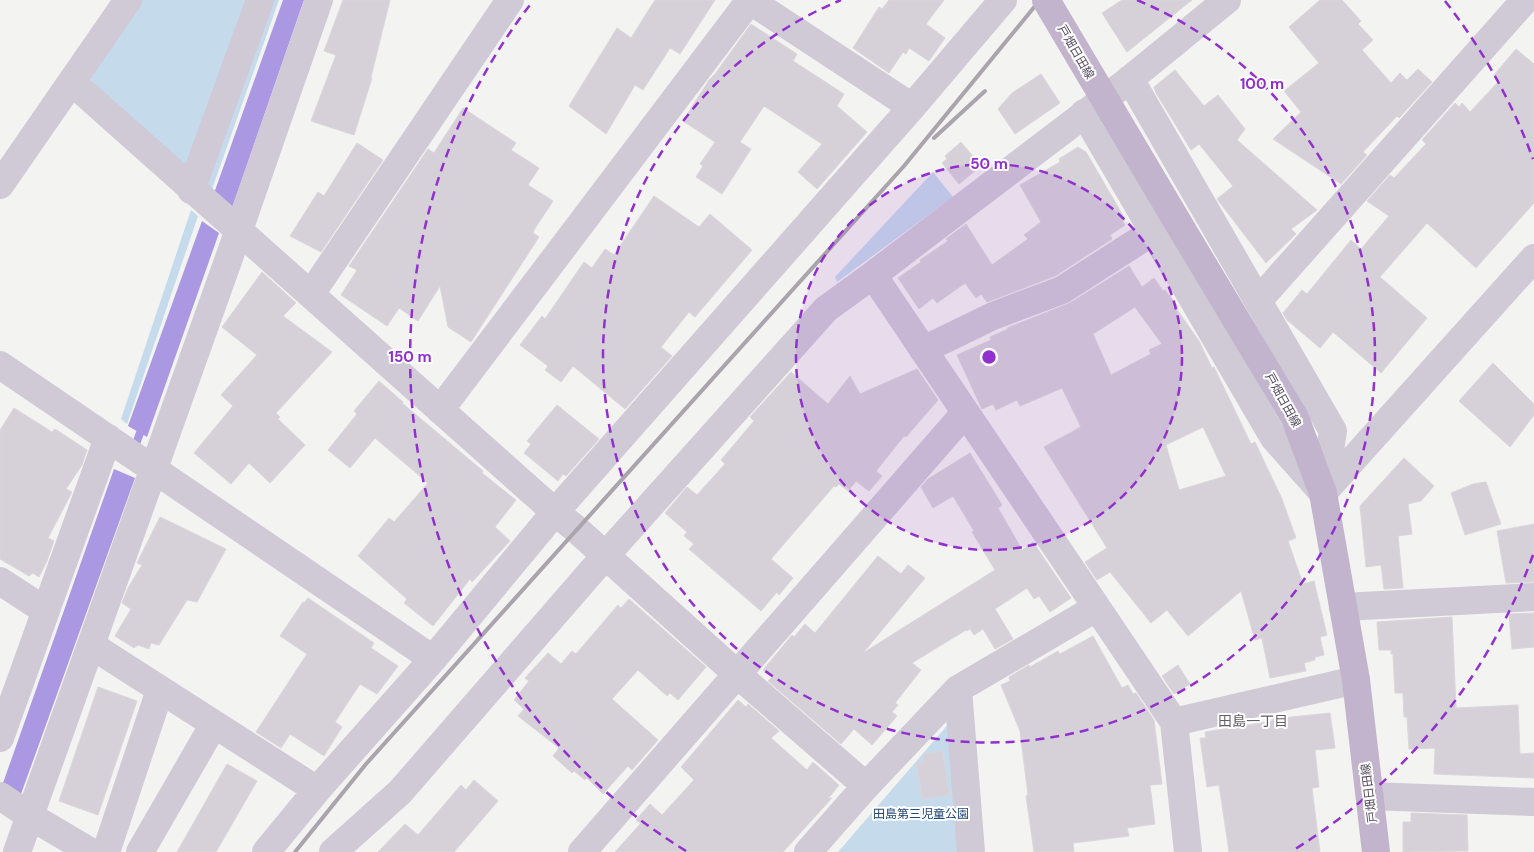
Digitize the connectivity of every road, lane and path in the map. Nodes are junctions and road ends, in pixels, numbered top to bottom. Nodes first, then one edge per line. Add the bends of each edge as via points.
1 (128, 0) edge
2 (260, 0) edge
3 (319, 0) edge
4 (510, 0) edge
5 (750, 0) edge
6 (1002, 0) edge
7 (1046, 0) edge
8 (1227, 0) edge
9 (1525, 0) edge
10 (1130, 79) junction
11 (72, 82) junction
12 (912, 107) junction
13 (1084, 112) junction
14 (0, 185) edge
15 (192, 190) junction
16 (1166, 226) junction
17 (239, 230) junction
18 (1534, 258) edge
19 (873, 274) junction
20 (311, 294) junction
21 (1258, 301) junction
22 (924, 350) junction
23 (0, 365) edge
24 (440, 410) junction
25 (965, 413) junction
26 (108, 438) junction
27 (153, 468) junction
28 (1323, 493) junction
29 (555, 512) junction
30 (604, 556) junction
31 (0, 580) edge
32 (1534, 597) edge
33 (1343, 607) junction
34 (1096, 608) junction
35 (46, 611) junction
36 (91, 645) junction
37 (433, 660) junction
38 (737, 674) junction
39 (1356, 680) junction
40 (958, 689) junction
41 (160, 690) junction
42 (1174, 722) junction
43 (214, 724) junction
44 (0, 738) edge
45 (866, 786) junction
46 (317, 790) junction
47 (0, 796) edge
48 (1370, 796) junction
49 (1534, 802) edge
50 (30, 816) junction
51 (17, 852) edge
52 (91, 852) edge
53 (106, 852) edge
54 (140, 852) edge
55 (266, 852) edge
56 (332, 852) edge
57 (582, 852) edge
58 (808, 852) edge
59 (971, 852) edge
60 (1188, 852) edge
61 (1376, 852) edge

1 - 11 street
2 - 15 street
3 - 17 street
4 - 20 street
5 - 12 street
5 - 24 street
6 - 12 street
7 - 16 main road, 戸畑日田線, bridge
8 - 10 street
9 - 21 street
10 - 13 street
10 - 21 street
11 - 14 street
11 - 15 street
12 - 29 street
13 - 16 street
13 - 19 street
15 - 17 street
16 - 22 street via 1062,290 993,316
16 - 28 main road, 戸畑日田線 via 1295,418
17 - 20 street
17 - 27 street
18 - 28 street
19 - 22 street
19 - 30 street via 826,309
20 - 24 street
21 - 28 street via 1333,431
22 - 25 street
23 - 26 street
24 - 29 street
25 - 34 street
25 - 38 street
26 - 27 street
26 - 35 street
27 - 36 street
27 - 37 street
28 - 33 main road, 戸畑日田線
29 - 30 street
29 - 37 street
30 - 38 street
30 - 56 street via 400,792
31 - 35 street
32 - 33 street
33 - 39 main road, 戸畑日田線
34 - 40 street
34 - 42 street
35 - 44 street
36 - 41 street
36 - 50 street
37 - 46 street
38 - 45 street
38 - 57 street
39 - 42 street
39 - 48 main road, 戸畑日田線
40 - 45 street
40 - 59 street
41 - 43 street
41 - 53 street
42 - 60 street
43 - 46 street
43 - 54 street
45 - 58 street
46 - 55 street
47 - 50 street
48 - 49 street
48 - 61 main road, 戸畑日田線
50 - 51 street
50 - 52 street

